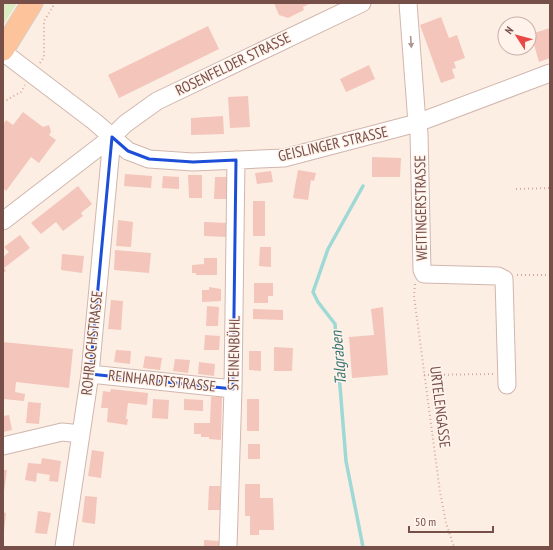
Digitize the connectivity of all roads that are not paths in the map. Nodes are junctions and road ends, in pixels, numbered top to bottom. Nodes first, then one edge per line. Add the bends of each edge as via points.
1 (32, 3) edge
2 (362, 3) edge
3 (408, 3) edge
4 (3, 51) edge
5 (550, 73) edge
6 (417, 123) junction
7 (112, 137) junction
8 (236, 160) junction
9 (3, 221) edge
10 (90, 374) junction
11 (507, 379) road end
12 (234, 389) junction
13 (81, 434) junction
14 (3, 446) edge
15 (64, 547) edge
16 (228, 547) edge

1 - 4 main road
2 - 7 street, ROSENFELDER STRASSE via 158,102 125,124
3 -> 6 street, WEITINGERSTRASSE
4 - 7 street
5 - 6 street, GEISLINGER STRASSE
6 - 8 street, GEISLINGER STRASSE via 284,158
6 - 11 street, WEITINGERSTRASSE via 420,133 422,270 424,274 498,276 504,279
7 - 8 street, GEISLINGER STRASSE via 128,151 149,159 193,162
7 - 9 street, ROSENFELDER STRASSE
7 - 10 street, ROHRLOCHSTRASSE
8 - 12 street, STEINENBÜHL
10 - 12 street, REINHARDTSTRASSE
10 - 13 street, ROHRLOCHSTRASSE
12 - 16 street, STEINENBÜHL
13 - 14 street via 62,432
13 - 15 street, ROHRLOCHSTRASSE

